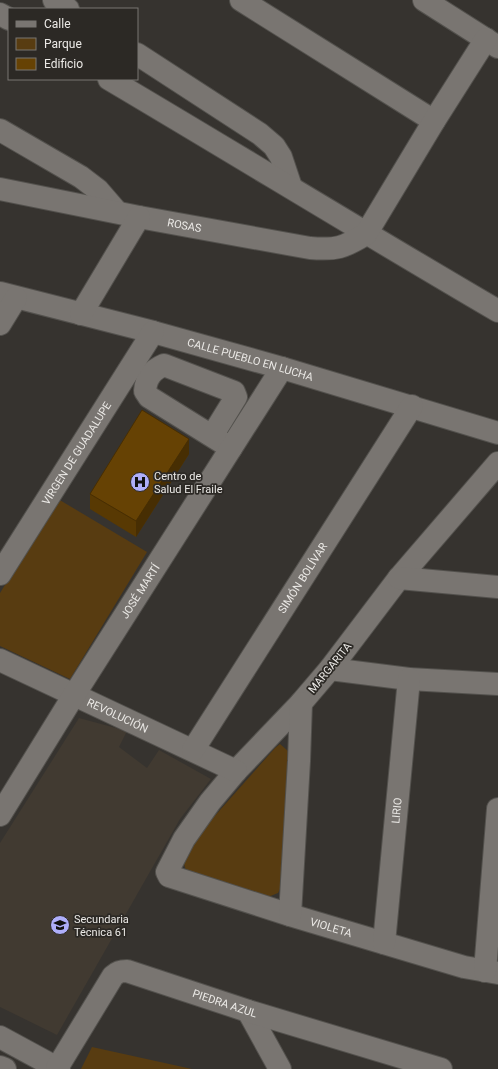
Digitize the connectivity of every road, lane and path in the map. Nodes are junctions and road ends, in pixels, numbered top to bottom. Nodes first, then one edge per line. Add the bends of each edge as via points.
1 (54, 0) edge
2 (241, 0) edge
3 (424, 0) edge
4 (66, 8) edge
5 (492, 43) edge
6 (138, 55) edge
7 (111, 80) edge
8 (434, 121) junction
9 (0, 130) edge
10 (291, 187) junction
11 (0, 189) edge
12 (117, 212) junction
13 (139, 217) junction
14 (366, 234) junction
15 (8, 296) edge
16 (498, 311) edge
17 (81, 314) junction
18 (0, 324) edge
19 (153, 332) junction
20 (282, 368) junction
21 (412, 406) junction
22 (498, 434) edge
23 (212, 436) dead end
24 (231, 448) junction
25 (498, 463) edge
26 (0, 574) edge
27 (399, 578) junction
28 (498, 587) edge
29 (0, 660) edge
30 (330, 670) junction
31 (409, 679) junction
32 (498, 684) edge
33 (74, 695) junction
34 (301, 703) junction
35 (194, 750) junction
36 (236, 771) junction
37 (498, 809) edge
38 (0, 815) edge
39 (167, 874) joint
40 (290, 915) junction
41 (384, 943) junction
42 (492, 972) edge
43 (248, 1011) junction
44 (0, 1037) edge
45 (0, 1067) edge
46 (58, 1068) edge
47 (4, 1069) edge
48 (280, 1069) edge
49 (441, 1069) edge

1 - 4 street
2 - 8 street
3 - 5 street
5 - 8 street
6 - 10 street via 260,134 274,146 281,157
7 - 10 street
8 - 14 street
9 - 12 street via 81,177 98,190
10 - 14 street
11 - 12 street, ROSAS
12 - 13 street, ROSAS
13 - 14 street, ROSAS via 329,250 349,245
13 - 17 street
14 - 16 street
15 - 17 street, CALLE PUEBLO EN LUCHA
15 - 18 street
17 - 19 street, CALLE PUEBLO EN LUCHA
19 - 20 street, CALLE PUEBLO EN LUCHA
19 - 26 street, VIRGEN DE GUADALUPE
20 - 21 street, CALLE PUEBLO EN LUCHA
20 - 24 street, JOSÉ MARTÍ
21 - 22 street, CALLE PUEBLO EN LUCHA
21 - 35 street, SIMÓN BOLÍVAR
23 - 24 street
24 - 33 street, JOSÉ MARTÍ
25 - 27 street, MARGARITA
27 - 28 street
27 - 30 street, MARGARITA
29 - 33 street, REVOLUCIÓN
30 - 31 street
30 - 34 street, MARGARITA
31 - 32 street
31 - 41 street, LIRIO
33 - 35 street, REVOLUCIÓN
33 - 38 street, JOSÉ MARTÍ
34 - 36 street, MARGARITA
34 - 40 street
35 - 36 street, REVOLUCIÓN
36 - 39 street, MARGARITA via 184,838
37 - 42 street
39 - 40 street, VIOLETA
40 - 41 street, VIOLETA
41 - 42 street, VIOLETA via 464,968
43 - 46 street, PIEDRA AZUL via 121,971 113,976
43 - 48 street
43 - 49 street, PIEDRA AZUL
44 - 46 street
45 - 47 street

